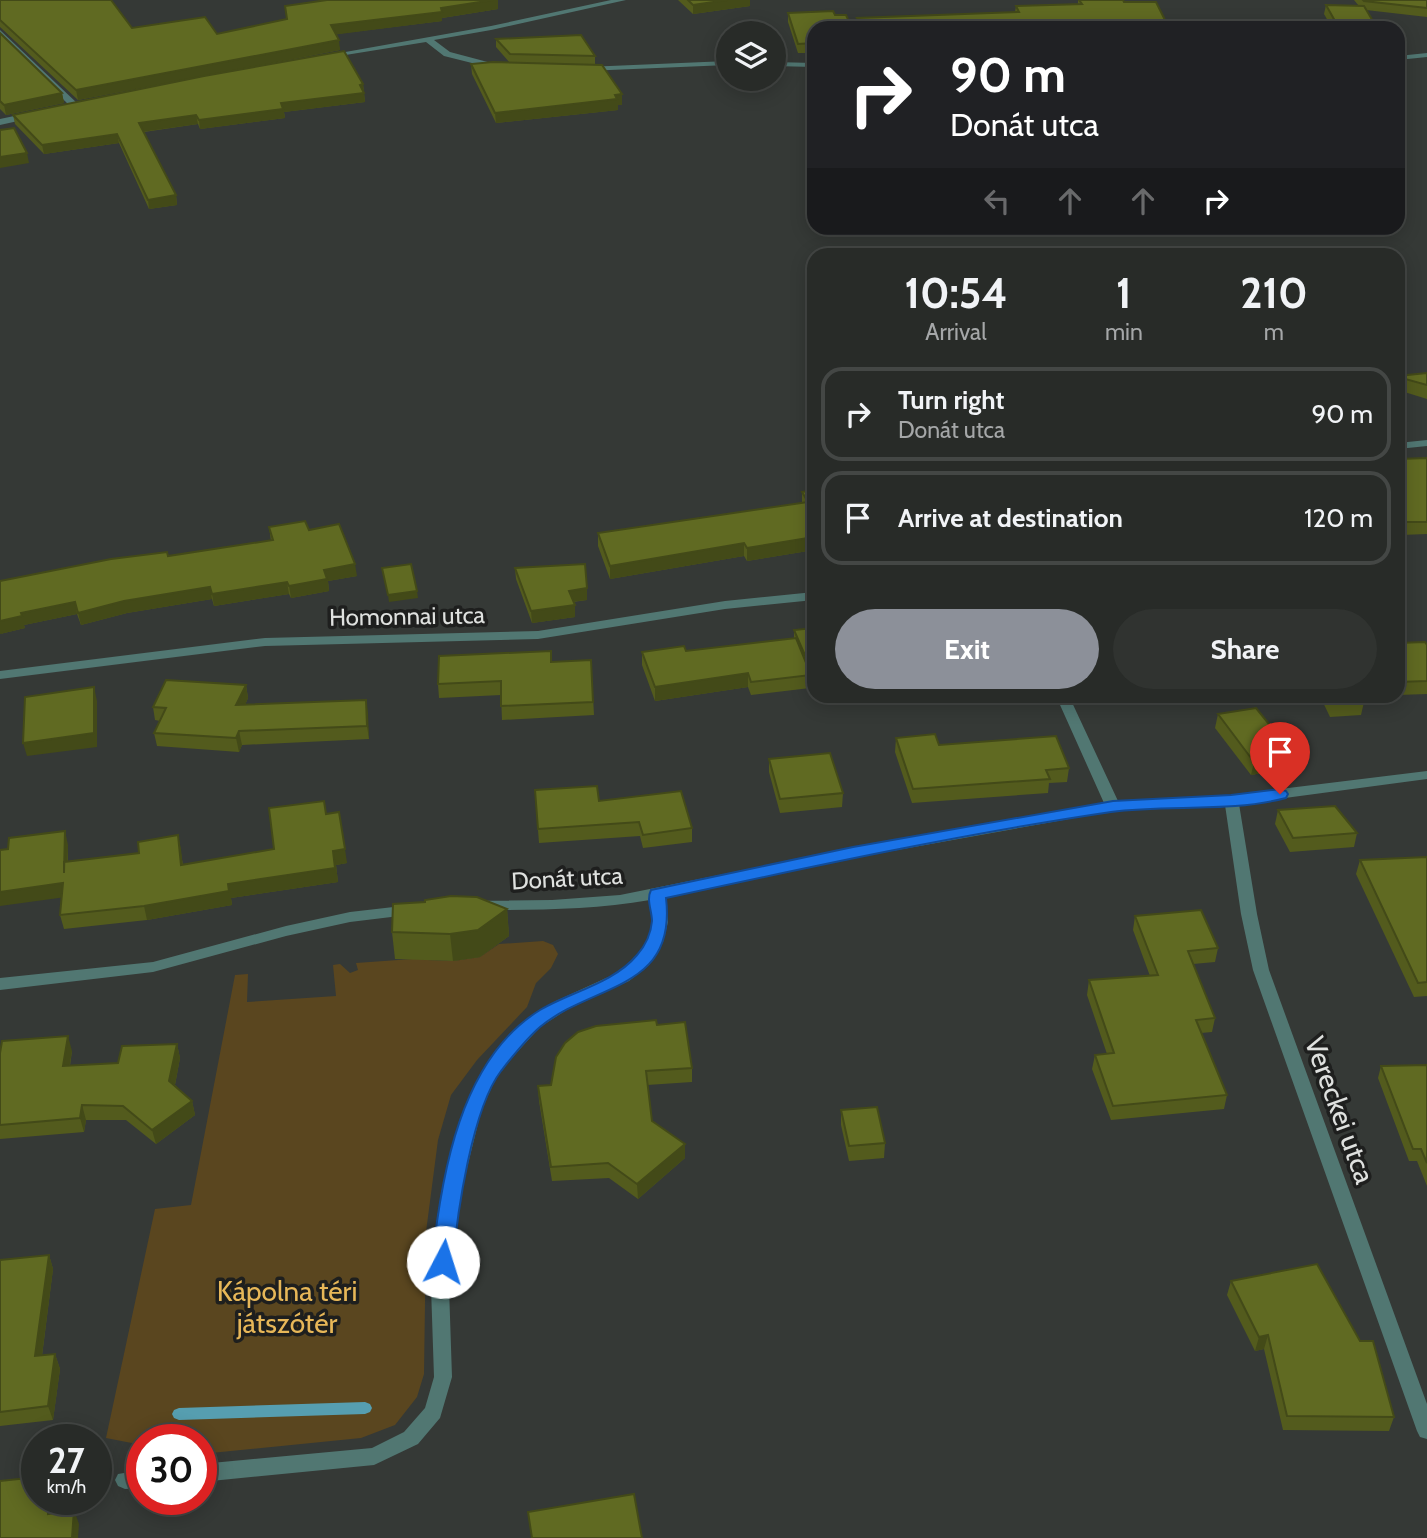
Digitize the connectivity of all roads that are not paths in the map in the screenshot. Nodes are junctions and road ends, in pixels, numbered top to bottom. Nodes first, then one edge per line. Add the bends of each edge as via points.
1 (622, 0) edge
2 (0, 32) edge
3 (429, 40) junction
4 (1427, 55) edge
5 (1405, 57) edge
6 (313, 59) edge
7 (716, 64) edge
8 (786, 64) edge
9 (807, 65) edge
10 (504, 68) edge
11 (578, 69) edge
12 (88, 103) edge
13 (75, 106) junction
14 (63, 109) edge
15 (38, 114) edge
16 (0, 122) edge
17 (1427, 443) edge
18 (1405, 445) edge
19 (807, 597) edge
20 (0, 675) edge
21 (1065, 703) edge
22 (1427, 775) edge
23 (1231, 800) junction
24 (1113, 806) junction
25 (657, 894) junction
26 (463, 905) edge
27 (421, 908) edge
28 (0, 984) edge
29 (1427, 1431) edge
30 (217, 1471) edge

1 - 3 street
2 - 13 street
3 - 6 street
3 - 10 street via 463,60
4 - 5 street
7 - 11 street
8 - 9 street
12 - 13 street
13 - 14 street
15 - 16 street
17 - 18 street
19 - 20 street, Homonnai utca via 538,635 265,642
21 - 24 street
22 - 23 street, Donát utca
23 - 24 street, Donát utca
23 - 29 street, Vereckei utca via 1261,970
24 - 25 street, Donát utca
25 - 26 street, Donát utca via 552,905
25 - 30 street via 660,922 643,961 623,977 534,1023 491,1070 473,1111 447,1213 440,1287 443,1377 433,1412 411,1438 374,1456
27 - 28 street via 286,931 153,967

